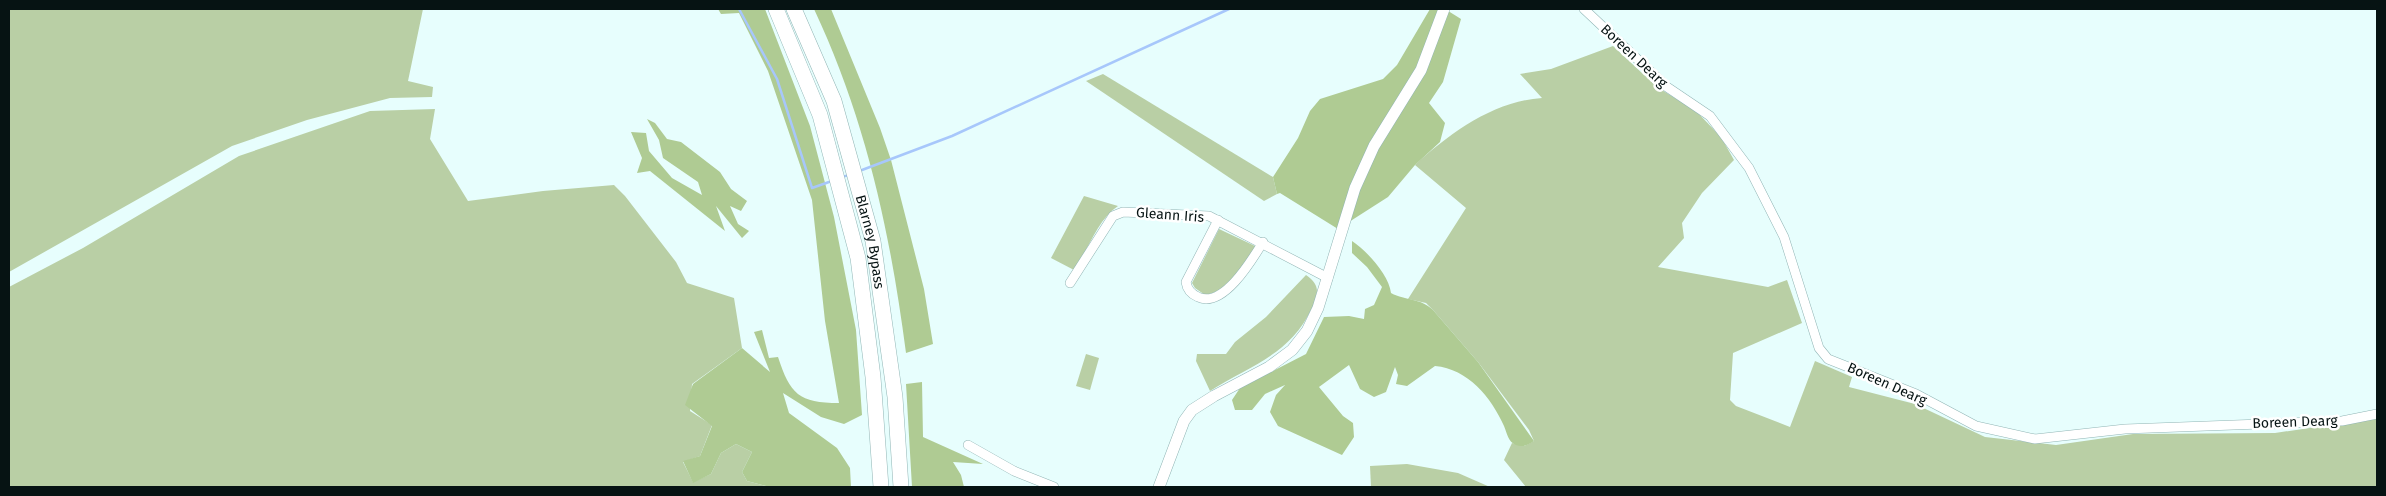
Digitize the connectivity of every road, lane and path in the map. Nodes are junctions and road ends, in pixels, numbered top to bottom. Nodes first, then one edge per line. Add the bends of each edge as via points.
1 (776, 9) edge
2 (794, 9) edge
3 (1444, 9) edge
4 (1584, 9) edge
5 (1218, 220) junction
6 (1263, 242) junction
7 (1328, 278) junction
8 (1070, 283) dead end
9 (2377, 414) edge
10 (968, 445) dead end
11 (881, 487) edge
12 (901, 487) edge
13 (1054, 487) edge
14 (1159, 487) edge

1 - 11 highway, Blarney Bypass via 820,115 858,258 873,377
2 - 12 highway, Blarney Bypass via 834,100 873,241 896,397
3 - 7 street via 1422,70 1374,146 1358,182
4 - 9 street, Boreen Dearg via 1667,87 1710,116 1749,168 1784,237 1819,348 1828,358 1916,394 1976,426 2035,439 2125,428 2342,421
5 - 6 street, Gleann Iris
5 - 6 street, Gleann Iris via 1186,282 1194,295 1202,298 1220,295 1254,259
5 - 8 street, Gleann Iris via 1209,216 1123,212 1113,216
6 - 7 street, Gleann Iris
7 - 14 street via 1308,331 1292,350 1269,367 1192,410 1184,421
10 - 13 street via 1014,471

